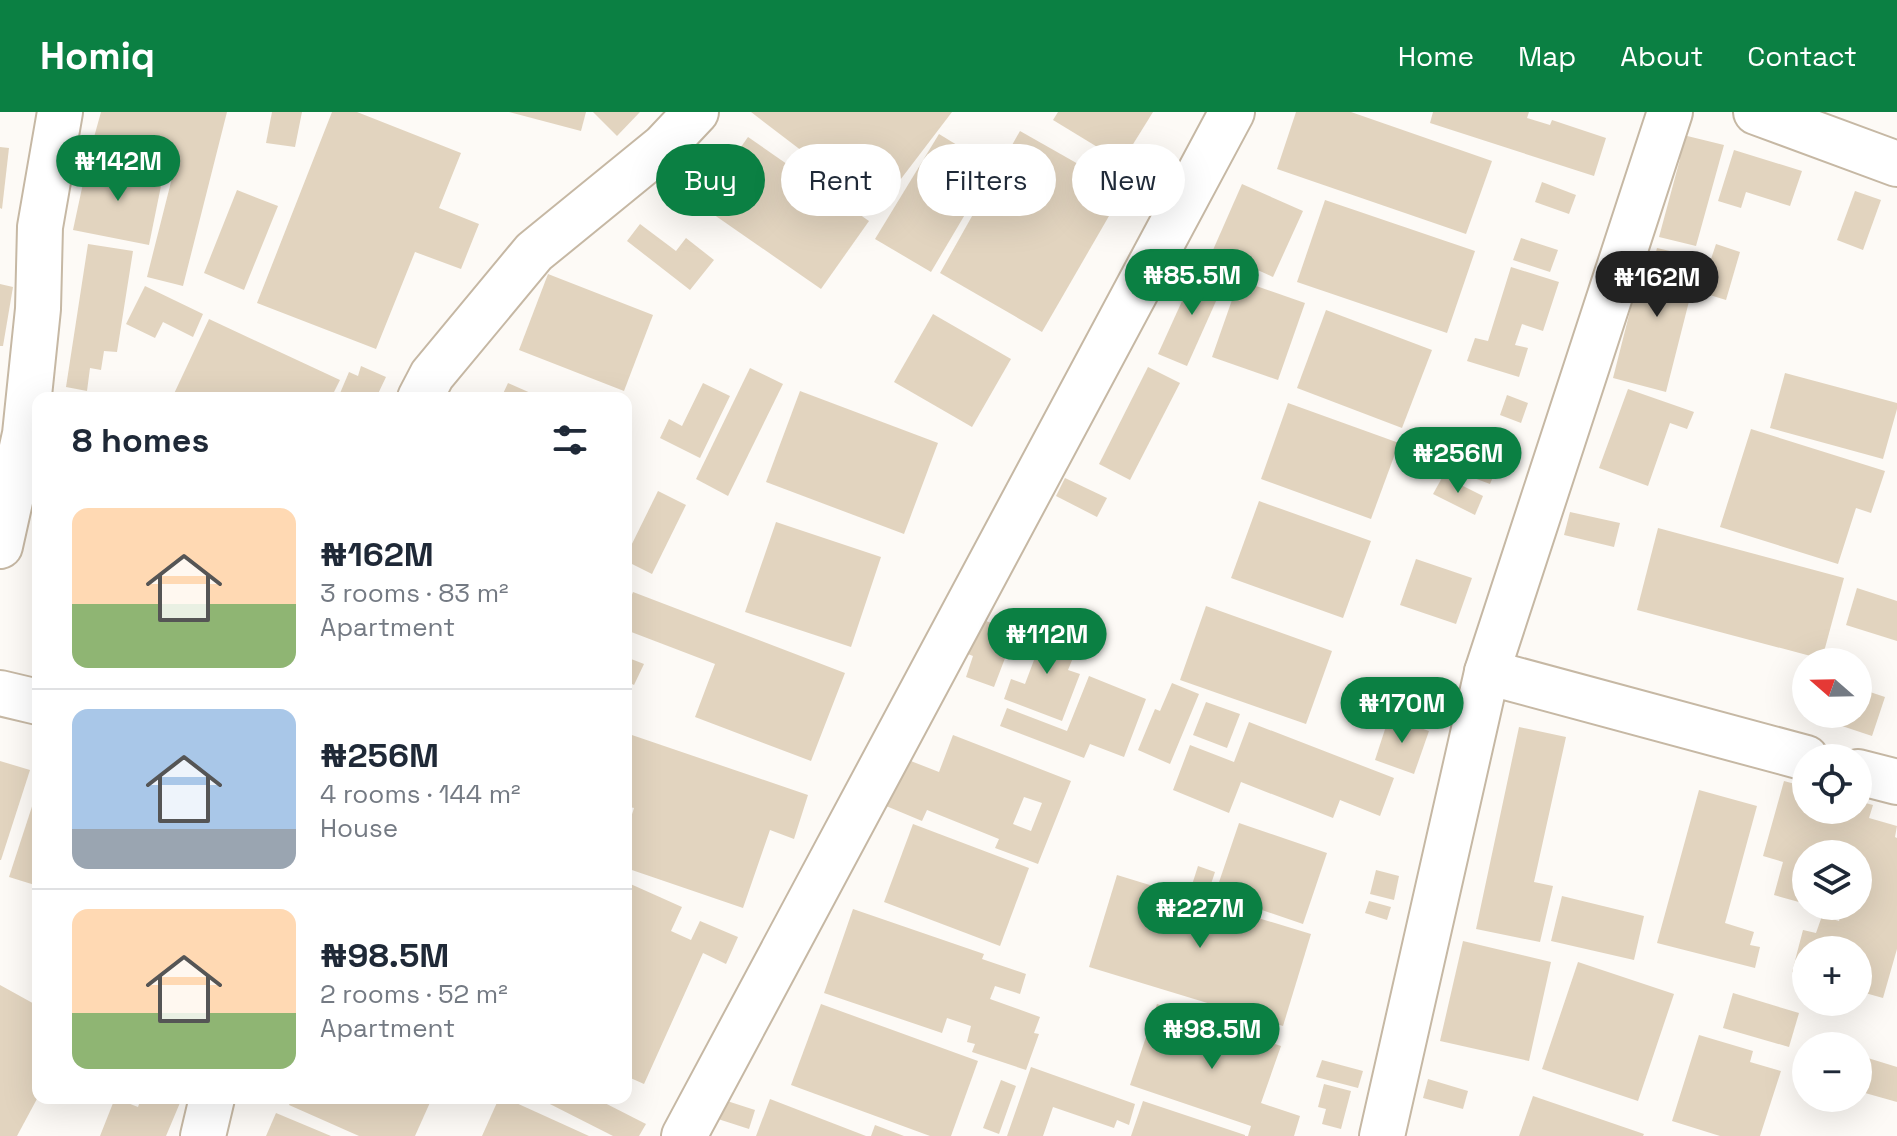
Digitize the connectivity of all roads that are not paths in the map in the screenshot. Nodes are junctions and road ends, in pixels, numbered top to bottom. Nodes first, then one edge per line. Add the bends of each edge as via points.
1 (60, 112) edge
2 (696, 112) edge
3 (1232, 112) edge
4 (1670, 112) edge
5 (1756, 112) edge
6 (1897, 164) edge
7 (423, 392) edge
8 (0, 546) edge
9 (1487, 672) junction
10 (0, 693) edge
11 (32, 701) edge
12 (1792, 754) edge
13 (1872, 776) edge
14 (1897, 782) edge
15 (211, 1104) edge
16 (203, 1136) edge
17 (684, 1136) edge
18 (1382, 1136) edge

1 - 8 street via 40,227 25,434
2 - 7 street via 664,146 534,252
3 - 17 street
4 - 9 street
5 - 6 street
9 - 12 street
9 - 18 street
10 - 11 street
13 - 14 street
15 - 16 street

